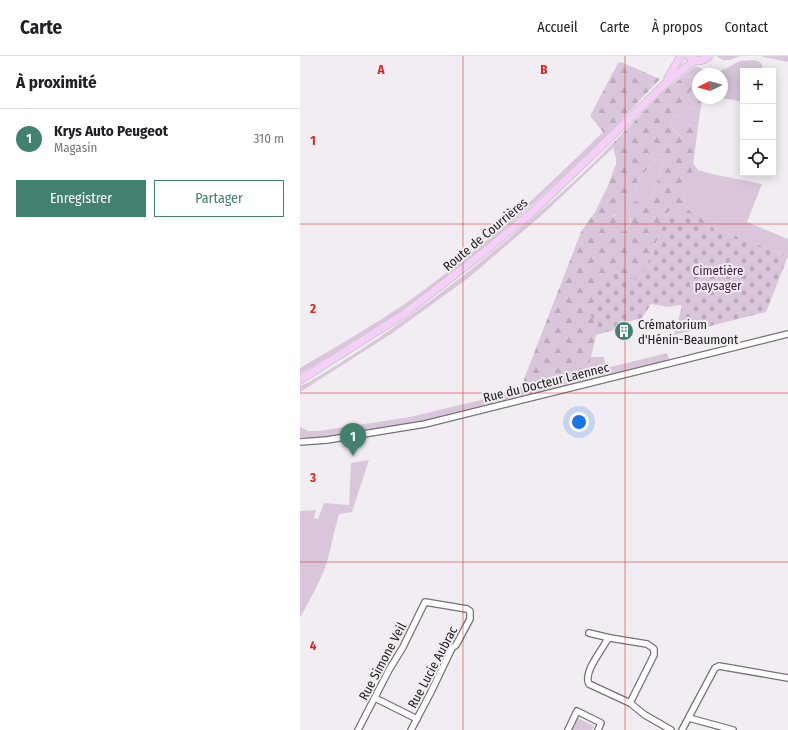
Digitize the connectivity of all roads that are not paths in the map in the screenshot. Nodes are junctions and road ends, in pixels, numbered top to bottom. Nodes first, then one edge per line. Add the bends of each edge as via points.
1 (681, 56) edge
2 (709, 56) edge
3 (691, 58) edge
4 (666, 83) junction
5 (788, 334) edge
6 (300, 380) edge
7 (300, 441) edge
8 (471, 615) joint
9 (589, 633) dead end
10 (610, 638) junction
11 (788, 678) edge
12 (375, 698) junction
13 (630, 703) junction
14 (689, 718) junction
15 (417, 719) junction
16 (358, 730) edge
17 (411, 730) edge
18 (568, 730) edge
19 (598, 730) edge
20 (671, 730) edge
21 (682, 730) edge
22 (733, 730) edge

1 - 4 main road, Route de Courrières
2 - 3 main road via 702,60
3 - 4 main road, Route de Courrières
4 - 6 main road, Route de Courrières via 530,214 484,252 404,314
5 - 7 street, Rue du Docteur Laennec via 425,424
8 - 12 street, Rue Simone Veil via 467,609 425,602
8 - 15 street, Rue Lucie Aubrac
9 - 10 street
10 - 13 street via 606,640 590,669 587,680 594,687
10 - 13 street via 647,644 654,649 654,655
11 - 14 street via 719,666 715,668
12 - 15 street
12 - 16 street, Rue Simone Veil
13 - 20 street
14 - 21 street
14 - 22 street
15 - 17 street, Rue Lucie Aubrac
18 - 19 street via 577,711 601,723

